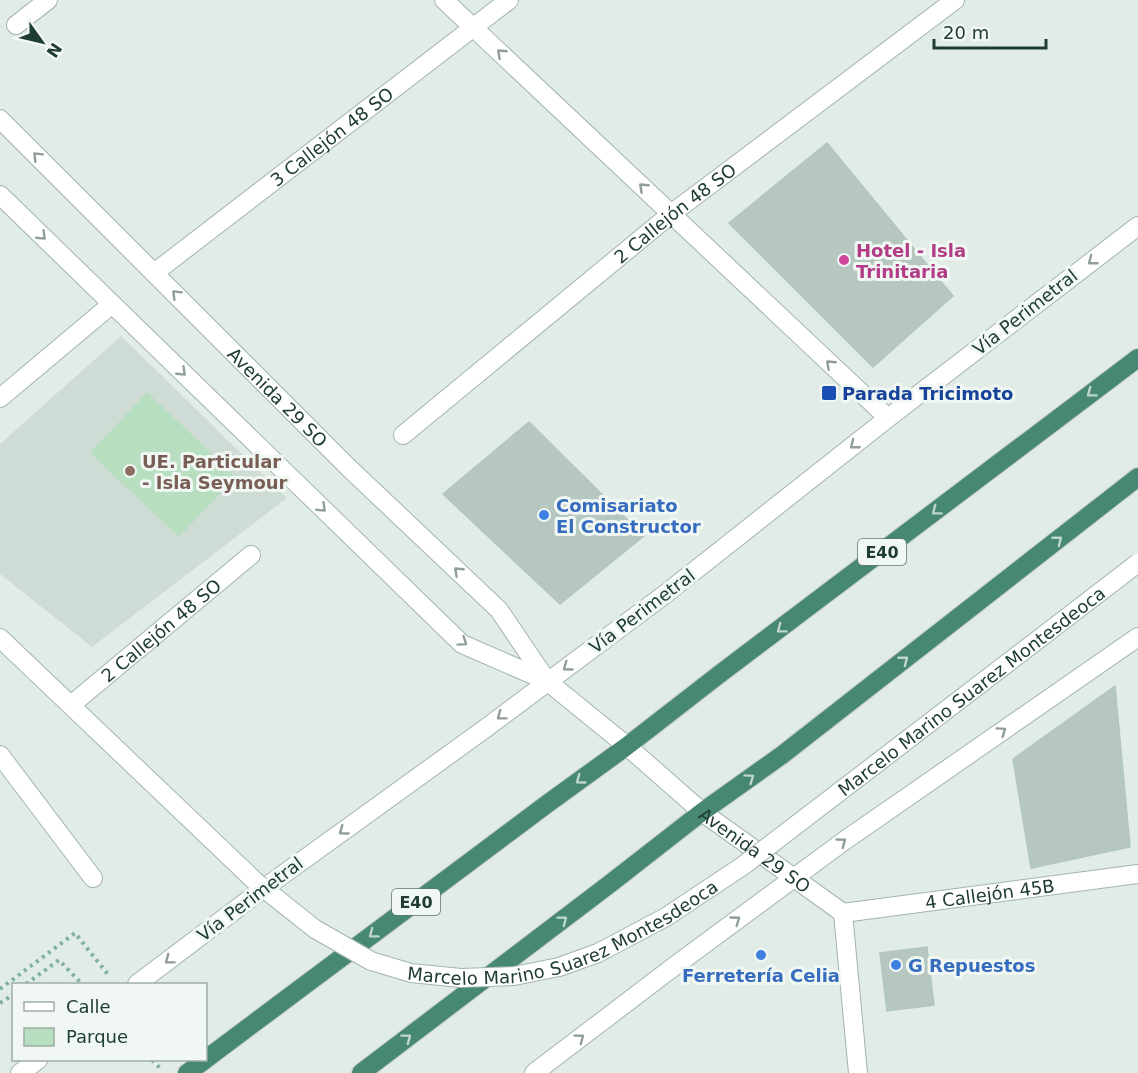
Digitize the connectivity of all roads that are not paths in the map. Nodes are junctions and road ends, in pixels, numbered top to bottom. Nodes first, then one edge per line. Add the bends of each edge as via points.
1 (48, 0) edge
2 (444, 0) edge
3 (509, 0) edge
4 (955, 0) edge
5 (16, 25) dead end
6 (474, 28) junction
7 (0, 119) edge
8 (0, 195) edge
9 (671, 214) junction
10 (1138, 226) edge
11 (154, 273) junction
12 (112, 304) junction
13 (1138, 358) edge
14 (0, 398) edge
15 (888, 418) junction
16 (403, 435) dead end
17 (1138, 477) edge
18 (251, 555) dead end
19 (1138, 563) edge
20 (0, 638) edge
21 (1138, 638) edge
22 (547, 681) junction
23 (71, 705) junction
24 (627, 746) junction
25 (0, 755) edge
26 (702, 812) junction
27 (1138, 874) edge
28 (795, 877) junction
29 (93, 878) dead end
30 (843, 913) junction
31 (137, 983) edge
32 (207, 1058) edge
33 (35, 1061) edge
34 (202, 1061) edge
35 (20, 1073) edge
36 (187, 1073) edge
37 (361, 1073) edge
38 (534, 1073) edge
39 (858, 1073) edge

1 - 5 street
2 - 6 street
3 - 6 street, 3 Callejón 48 SO
4 - 9 street, 2 Callejón 48 SO
9 -> 6 street
6 - 11 street, 3 Callejón 48 SO
11 -> 7 street, Avenida 29 SO
8 -> 12 street, Avenida 29 SO
15 -> 9 street
9 - 16 street, 2 Callejón 48 SO
10 -> 15 street, Vía Perimetral
22 -> 11 street, Avenida 29 SO via 500,610 350,469
12 - 14 street
12 -> 22 street, Avenida 29 SO via 462,644
13 -> 24 highway, E40
15 -> 22 street, Vía Perimetral via 664,595
26 -> 17 highway via 792,748
18 - 23 street, 2 Callejón 48 SO
19 - 23 street, Marcelo Marino Suarez Montesdeoca, bridge via 744,864 666,917 598,953 514,976 461,978 411,973 371,961 315,929 257,883
20 - 23 street, Marcelo Marino Suarez Montesdeoca
28 -> 21 street
22 - 24 street, Avenida 29 SO
22 -> 31 street, Vía Perimetral
24 - 26 street, Avenida 29 SO
24 -> 32 highway, E40
25 - 29 street
26 - 28 street, Avenida 29 SO
37 -> 26 highway
27 - 30 street, 4 Callejón 45B
28 - 30 street, Avenida 29 SO
38 -> 28 street
30 - 39 street
33 - 35 street
34 - 36 highway, E40

